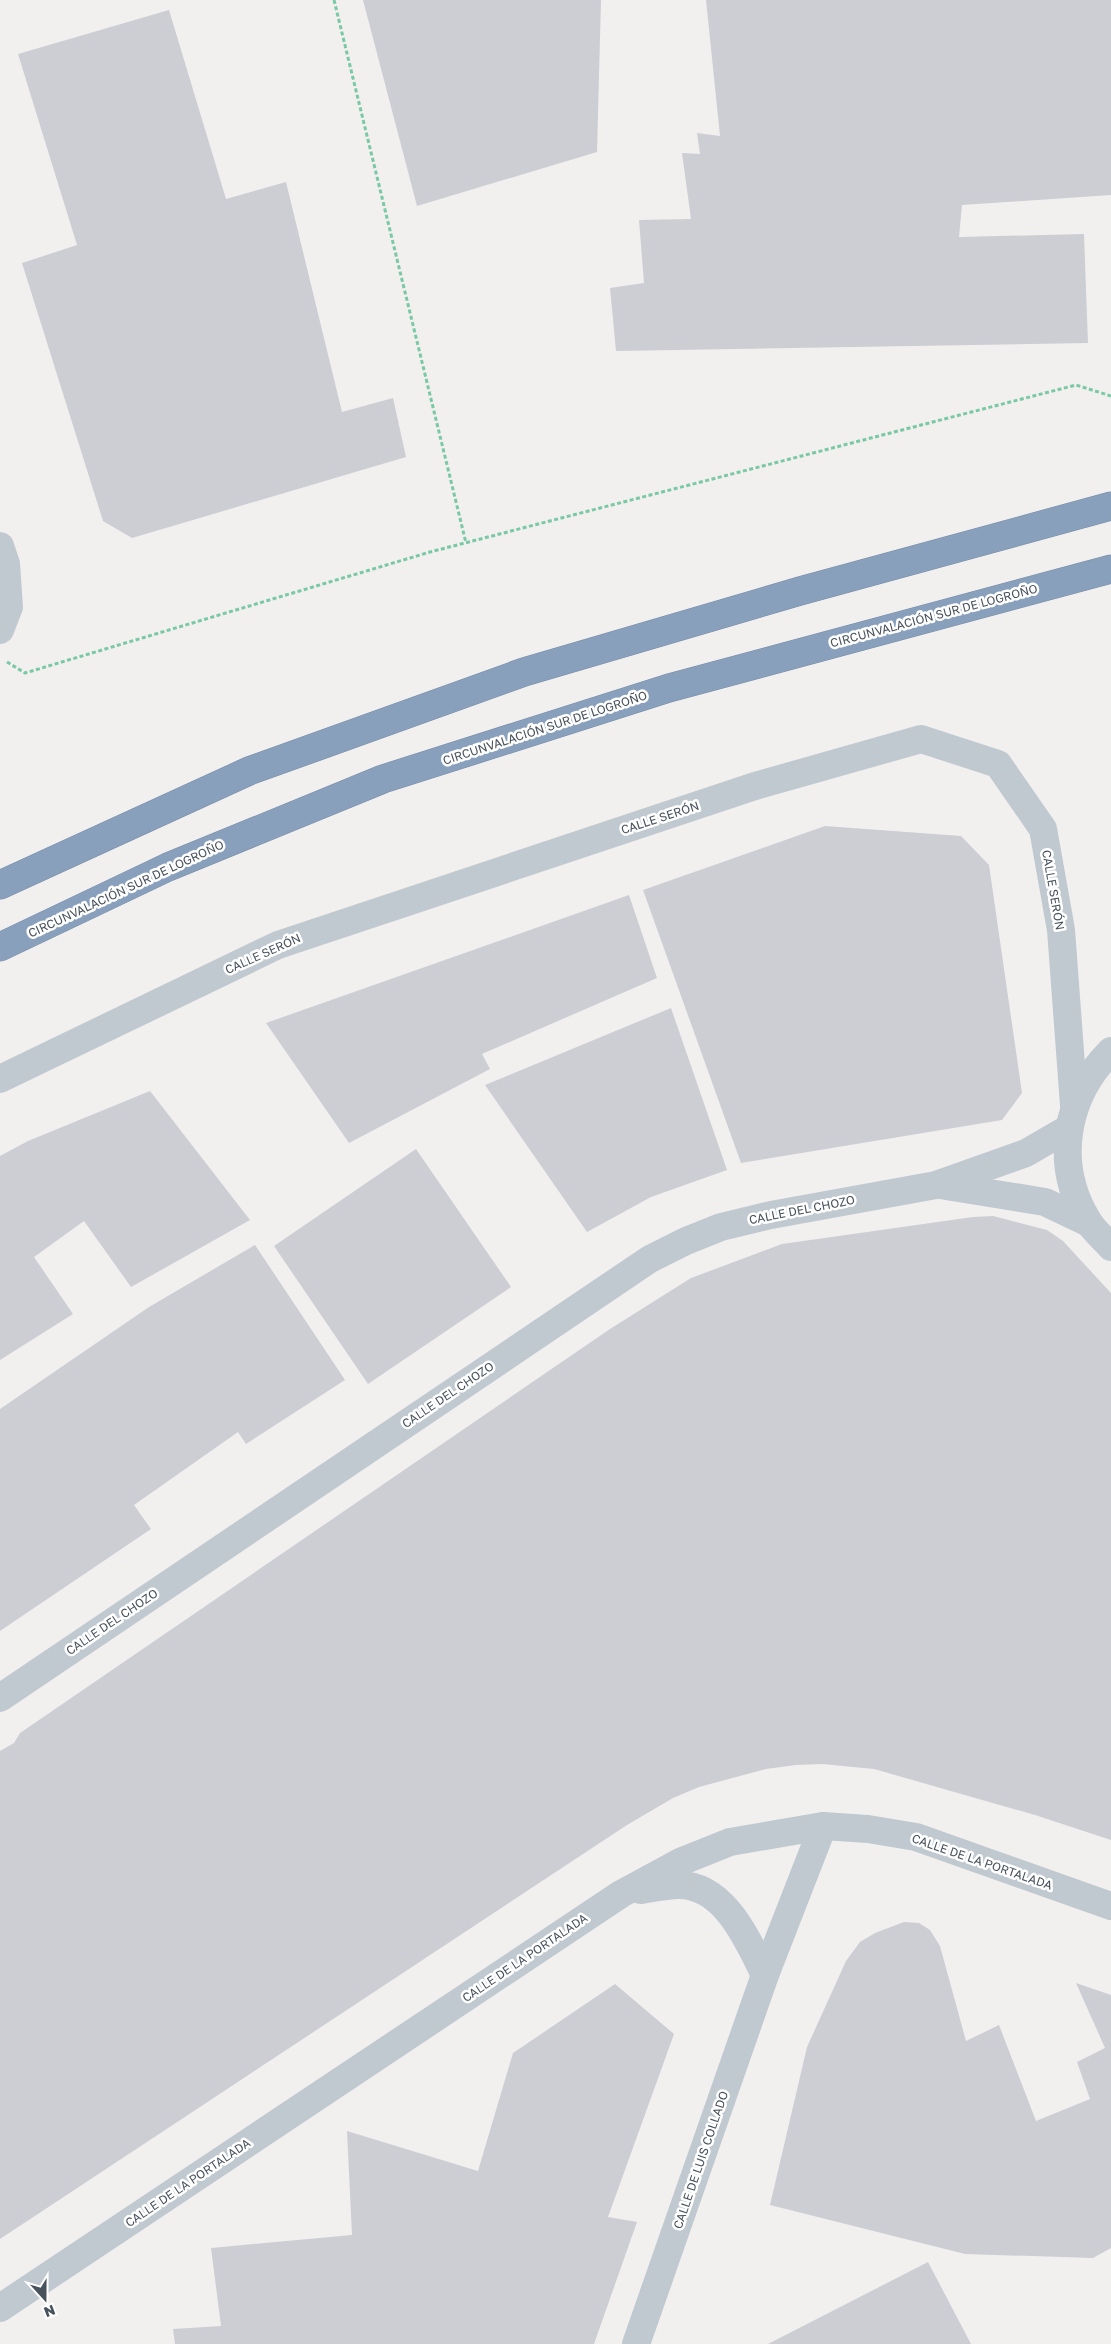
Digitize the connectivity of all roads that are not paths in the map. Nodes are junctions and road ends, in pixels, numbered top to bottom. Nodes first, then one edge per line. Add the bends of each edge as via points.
1 (1111, 506) edge
2 (0, 546) edge
3 (1111, 569) edge
4 (0, 630) edge
5 (0, 884) edge
6 (0, 947) edge
7 (1111, 1051) edge
8 (0, 1079) edge
9 (1072, 1117) junction
10 (936, 1185) junction
11 (1089, 1223) junction
12 (1111, 1247) edge
13 (0, 1698) edge
14 (823, 1826) junction
15 (622, 1894) junction
16 (1111, 1906) edge
17 (765, 1975) junction
18 (0, 2308) edge
19 (636, 2344) edge

1 - 5 highway via 800,591 524,672 249,771
2 - 4 street via 6,564 9,606
3 - 6 highway, CIRCUNVALACIÓN SUR DE LOGROÑO via 669,688 383,779 168,867
7 - 9 street via 1094,1068
8 - 9 street, CALLE SERÓN via 278,945 756,786 921,739 998,764 1043,830 1061,930
9 - 10 street, CALLE DEL CHOZO via 1026,1154
9 - 11 street via 1067,1153 1070,1177
10 - 11 street, CALLE DEL CHOZO via 1045,1202
10 - 13 street, CALLE DEL CHOZO via 721,1227 686,1240 650,1259
11 - 12 street
14 - 15 street, CALLE DE LA PORTALADA via 730,1842 680,1862
14 - 16 street, CALLE DE LA PORTALADA via 916,1837
14 - 17 street, CALLE DE LUIS COLLADO
15 - 17 street via 680,1884 713,1896 742,1927
15 - 18 street, CALLE DE LA PORTALADA
17 - 19 street, CALLE DE LUIS COLLADO

